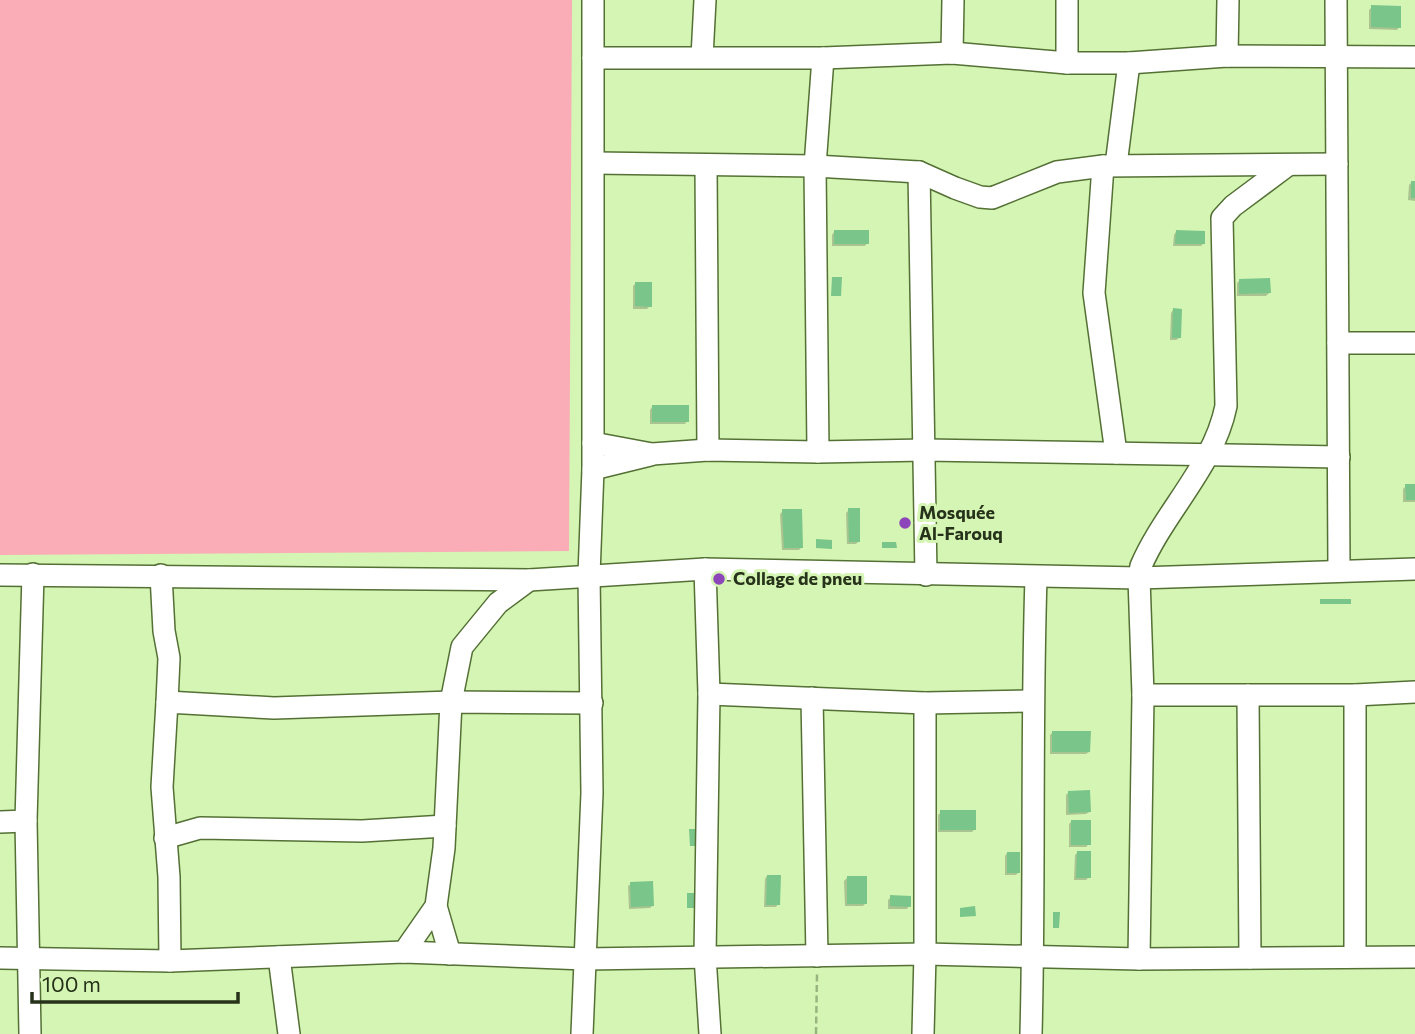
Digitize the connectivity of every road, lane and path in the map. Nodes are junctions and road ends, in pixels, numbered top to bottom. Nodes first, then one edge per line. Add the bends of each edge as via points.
1 (593, 0) edge
2 (705, 0) edge
3 (953, 0) edge
4 (1067, 0) edge
5 (1228, 0) edge
6 (1336, 0) edge
7 (952, 53) junction
8 (1227, 56) junction
9 (702, 57) junction
10 (1336, 57) junction
11 (1415, 57) edge
12 (593, 58) junction
13 (823, 58) junction
14 (1067, 63) junction
15 (1129, 63) junction
16 (594, 163) junction
17 (1337, 164) junction
18 (1288, 165) junction
19 (706, 166) junction
20 (815, 166) junction
21 (1110, 166) junction
22 (919, 172) junction
23 (1338, 343) junction
24 (1415, 343) edge
25 (593, 443) junction
26 (708, 450) junction
27 (925, 450) junction
28 (818, 452) junction
29 (1115, 453) junction
30 (652, 454) junction
31 (1207, 456) junction
32 (1339, 457) junction
33 (593, 469) junction
34 (705, 569) junction
35 (1415, 569) edge
36 (1339, 570) junction
37 (33, 574) junction
38 (0, 575) edge
39 (161, 575) junction
40 (589, 575) junction
41 (926, 575) junction
42 (1036, 578) junction
43 (1139, 578) junction
44 (529, 580) junction
45 (1415, 692) edge
46 (709, 694) junction
47 (1143, 695) junction
48 (1248, 695) junction
49 (1355, 695) junction
50 (812, 698) junction
51 (1032, 701) junction
52 (167, 702) junction
53 (451, 702) junction
54 (592, 703) junction
55 (925, 703) junction
56 (26, 821) junction
57 (0, 822) edge
58 (445, 826) junction
59 (165, 838) junction
60 (436, 905) junction
61 (404, 952) junction
62 (450, 954) junction
63 (925, 954) junction
64 (705, 956) junction
65 (817, 956) junction
66 (29, 957) junction
67 (279, 957) junction
68 (1355, 957) junction
69 (1415, 957) edge
70 (0, 958) edge
71 (585, 958) junction
72 (1033, 958) junction
73 (1250, 958) junction
74 (1139, 959) junction
75 (170, 961) junction
76 (30, 1034) edge
77 (289, 1034) edge
78 (582, 1034) edge
79 (710, 1034) edge
80 (816, 1034) edge
81 (923, 1034) edge
82 (1031, 1034) edge

1 - 12 street
2 - 9 street
3 - 7 street
4 - 14 street
5 - 8 street
6 - 10 street
7 - 13 street
7 - 14 street
8 - 10 street
8 - 15 street
9 - 12 street
9 - 13 street
10 - 11 street
10 - 17 street
12 - 16 street
13 - 20 street
14 - 15 street
15 - 21 street
16 - 19 street
16 - 25 street
17 - 18 street
17 - 23 street
18 - 21 street
18 - 31 street via 1222,218 1226,406
19 - 20 street
19 - 26 street
20 - 22 street
20 - 28 street
21 - 22 street via 1057,172 992,198
21 - 29 street via 1094,293
22 - 27 street
23 - 24 street
23 - 32 street
25 - 30 street
25 - 33 street
26 - 28 street
26 - 30 street
27 - 28 street
27 - 29 street
27 - 41 street
29 - 31 street
30 - 33 street
31 - 32 street
31 - 43 street via 1145,557
32 - 36 street
33 - 40 street
34 - 40 street
34 - 41 street
34 - 46 street
35 - 36 street
36 - 43 street
37 - 38 street
37 - 39 street
37 - 56 street
39 - 44 street
39 - 52 street via 169,658
40 - 44 street
40 - 54 street
41 - 42 street
42 - 43 street
42 - 51 street
43 - 47 street
44 - 53 street via 498,603 465,642
45 - 49 street
46 - 50 street
46 - 64 street
47 - 48 street
47 - 74 street
48 - 49 street
48 - 73 street
49 - 68 street
50 - 55 street
50 - 65 street
51 - 55 street
51 - 72 street
52 - 53 street via 274,708
52 - 59 street via 162,787
53 - 54 street
53 - 58 street
54 - 71 street
55 - 63 street
56 - 57 street
56 - 66 street
58 - 59 street via 362,831 210,828
58 - 60 street
59 - 75 street
60 - 61 street
60 - 62 street
61 - 62 street
61 - 67 street
62 - 71 street
63 - 65 street
63 - 72 street
63 - 81 street
64 - 65 street
64 - 71 street
64 - 79 street
65 - 80 path
66 - 70 street
66 - 75 street
66 - 76 street
67 - 75 street
67 - 77 street
68 - 69 street
68 - 73 street
71 - 78 street
72 - 74 street
72 - 82 street
73 - 74 street

